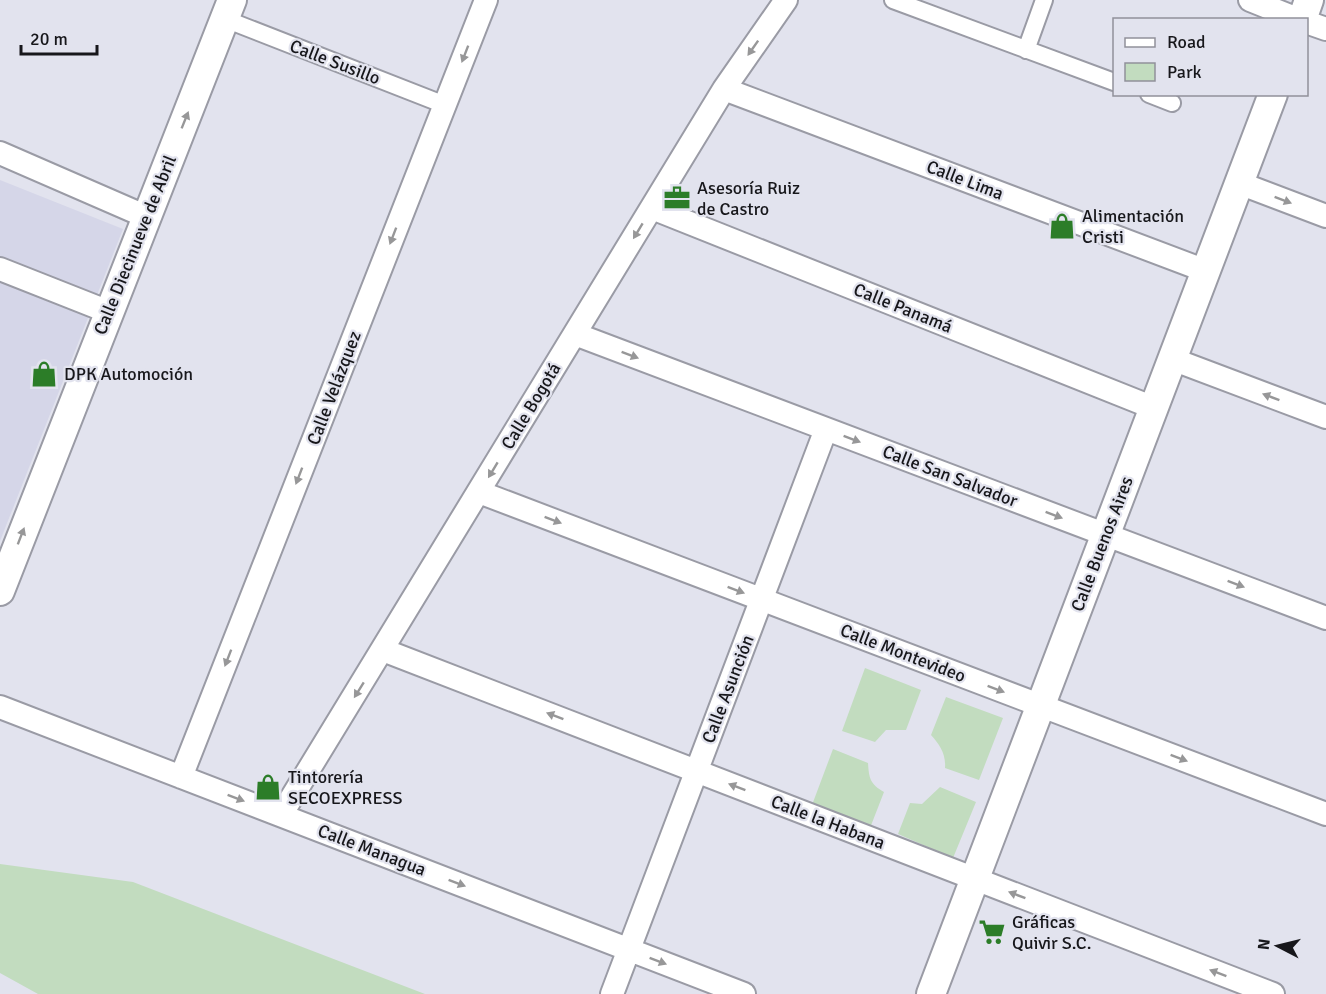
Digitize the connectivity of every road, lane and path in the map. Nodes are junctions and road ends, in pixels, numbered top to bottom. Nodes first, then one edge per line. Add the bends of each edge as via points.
1 (486, 0) edge
2 (786, 0) edge
3 (893, 0) edge
4 (1044, 0) edge
5 (1250, 0) edge
6 (1309, 0) edge
7 (229, 10) edge
8 (1296, 18) edge
9 (1302, 18) edge
10 (1308, 23) edge
11 (1326, 29) edge
12 (1026, 50) junction
13 (1113, 82) edge
14 (724, 90) junction
15 (1154, 96) edge
16 (1272, 96) edge
17 (1172, 103) dead end
18 (445, 105) junction
19 (0, 153) edge
20 (1239, 183) junction
21 (652, 208) junction
22 (1326, 216) edge
23 (147, 217) junction
24 (0, 269) edge
25 (1206, 271) junction
26 (109, 312) junction
27 (575, 334) junction
28 (1172, 359) junction
29 (1154, 408) junction
30 (1326, 417) edge
31 (826, 429) junction
32 (479, 492) junction
33 (1105, 535) junction
34 (0, 591) edge
35 (762, 599) junction
36 (1326, 618) edge
37 (383, 650) junction
38 (1040, 706) junction
39 (0, 707) edge
40 (697, 771) junction
41 (181, 777) junction
42 (1326, 814) edge
43 (281, 816) junction
44 (975, 879) junction
45 (629, 950) junction
46 (612, 994) edge
47 (744, 994) edge
48 (931, 994) edge
49 (1273, 994) edge

1 -> 18 street, Calle Velázquez
2 -> 14 street, Calle Bogotá
3 - 12 street
4 - 12 street
5 - 8 street
6 - 9 street
7 - 18 street, Calle Susillo
23 -> 7 street, Calle Diecinueve de Abril
10 - 11 street
12 - 13 street
14 - 21 street, Calle Bogotá
14 - 25 street, Calle Lima
15 - 17 street
16 - 20 street, Calle Buenos Aires
18 -> 41 street, Calle Velázquez
19 - 23 street
20 -> 22 street
20 - 25 street, Calle Buenos Aires
21 -> 27 street, Calle Bogotá
21 - 29 street, Calle Panamá
23 - 26 street, Calle Diecinueve de Abril
24 - 26 street
25 - 28 street, Calle Buenos Aires
34 -> 26 street, Calle Diecinueve de Abril
27 -> 31 street, Calle San Salvador
27 -> 32 street, Calle Bogotá
28 - 29 street, Calle Buenos Aires
30 -> 28 street
29 - 33 street, Calle Buenos Aires
31 -> 33 street, Calle San Salvador
31 - 35 street, Calle Asunción
32 -> 35 street, Calle Montevideo
32 - 37 street, Calle Bogotá
33 -> 36 street, Calle San Salvador
33 - 38 street, Calle Buenos Aires
35 -> 38 street, Calle Montevideo
35 - 40 street, Calle Asunción
40 -> 37 street, Calle la Habana
37 -> 43 street, Calle Bogotá
38 -> 42 street, Calle Montevideo
38 - 44 street, Calle Buenos Aires
39 - 41 street, Calle Managua
44 -> 40 street, Calle la Habana
40 - 45 street, Calle Asunción
41 -> 43 street, Calle Managua
43 -> 45 street, Calle Managua
44 - 48 street, Calle Buenos Aires
49 -> 44 street, Calle la Habana
45 - 46 street, Calle Asunción
45 -> 47 street, Calle Managua

